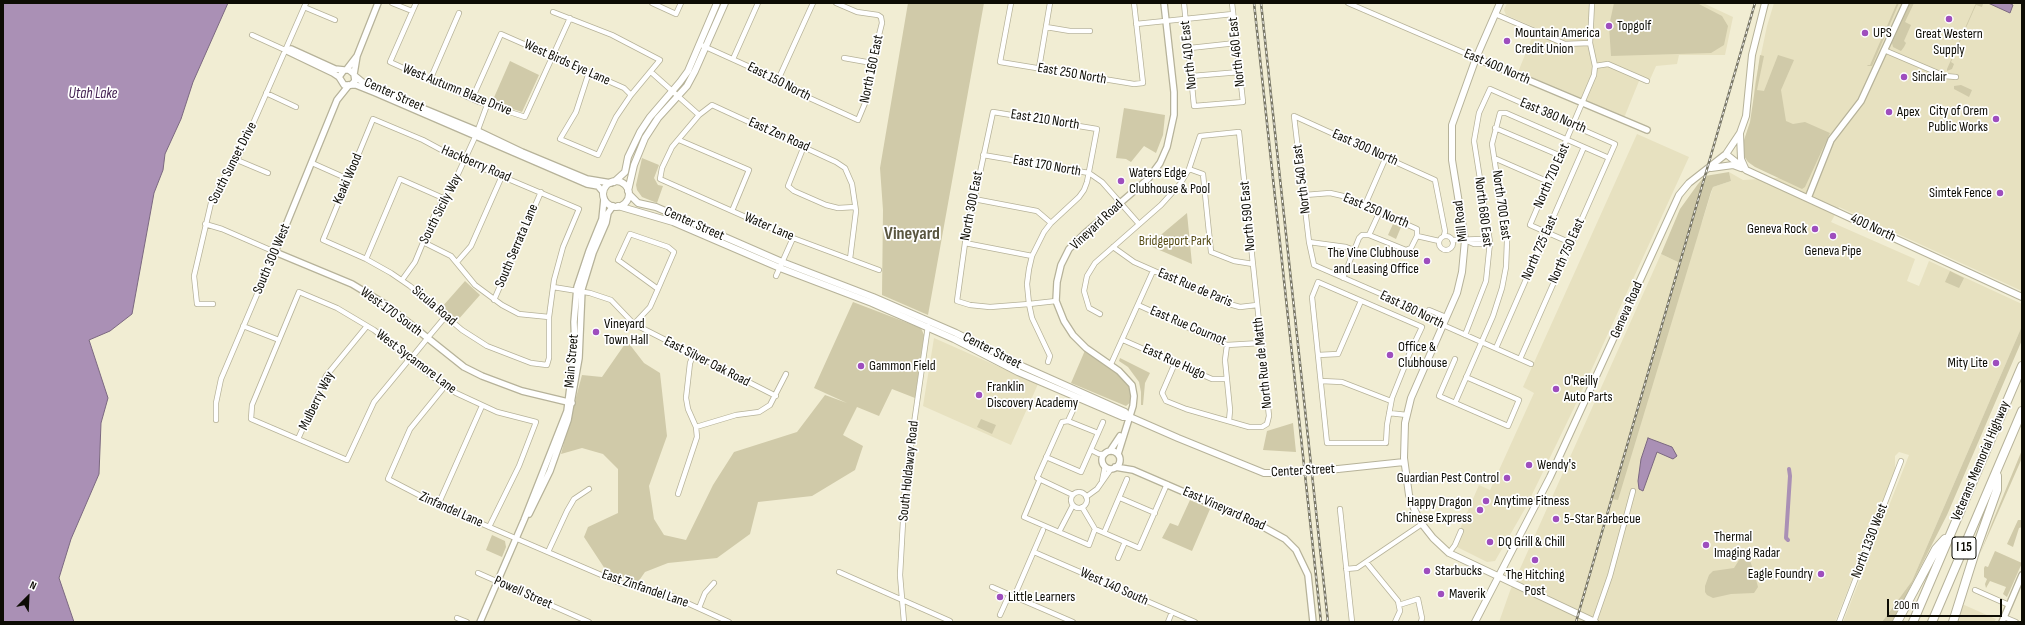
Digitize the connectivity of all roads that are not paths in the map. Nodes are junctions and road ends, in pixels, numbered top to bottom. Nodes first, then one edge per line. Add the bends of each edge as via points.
1 (378, 3) edge
2 (392, 3) edge
3 (416, 3) edge
4 (652, 3) edge
5 (681, 3) edge
6 (717, 3) edge
7 (725, 3) edge
8 (758, 3) edge
9 (812, 3) edge
10 (836, 3) edge
11 (1011, 3) edge
12 (1050, 3) edge
13 (1134, 3) edge
14 (1164, 3) edge
15 (1184, 3) edge
16 (1232, 3) edge
17 (1348, 3) edge
18 (1500, 3) edge
19 (1592, 3) edge
20 (1765, 3) edge
21 (1906, 3) edge
22 (305, 5) edge
23 (412, 12) junction
24 (553, 12) dead end
25 (459, 13) dead end
26 (1233, 14) junction
27 (1495, 14) junction
28 (570, 18) junction
29 (1185, 19) junction
30 (335, 20) dead end
31 (1166, 21) junction
32 (1136, 24) junction
33 (1046, 27) junction
34 (1090, 31) dead end
35 (252, 35) dead end
36 (1236, 43) junction
37 (1590, 43) junction
38 (699, 44) junction
39 (706, 47) junction
40 (1190, 48) junction
41 (285, 50) junction
42 (1884, 50) junction
43 (357, 56) junction
44 (552, 56) junction
45 (844, 58) dead end
46 (1476, 58) junction
47 (733, 59) junction
48 (872, 62) junction
49 (1595, 66) junction
50 (1038, 68) junction
51 (345, 70) junction
52 (589, 72) junction
53 (651, 72) junction
54 (1240, 72) junction
55 (355, 75) junction
56 (1192, 76) junction
57 (1956, 77) dead end
58 (340, 79) junction
59 (430, 80) junction
60 (778, 80) junction
61 (1647, 81) dead end
62 (350, 85) junction
63 (1490, 89) joint
64 (672, 91) junction
65 (266, 93) junction
66 (631, 95) junction
67 (678, 95) junction
68 (472, 99) junction
69 (337, 100) junction
70 (1583, 104) junction
71 (487, 105) junction
72 (1194, 106) joint
73 (296, 107) dead end
74 (992, 112) joint
75 (699, 115) junction
76 (1294, 116) joint
77 (374, 119) joint
78 (858, 120) joint
79 (1574, 126) junction
80 (1496, 128) junction
81 (1647, 130) dead end
82 (477, 133) junction
83 (1740, 133) junction
84 (679, 140) junction
85 (1568, 140) junction
86 (1615, 144) joint
87 (804, 146) junction
88 (1584, 147) junction
89 (1726, 154) junction
90 (983, 155) junction
91 (1561, 156) junction
92 (1386, 157) junction
93 (1494, 158) junction
94 (1609, 158) junction
95 (237, 160) junction
96 (465, 160) junction
97 (312, 163) junction
98 (1189, 169) junction
99 (1707, 169) junction
100 (1746, 170) junction
101 (268, 173) dead end
102 (1089, 173) junction
103 (502, 176) junction
104 (348, 179) junction
105 (613, 182) junction
106 (1549, 182) junction
107 (541, 192) junction
108 (603, 192) junction
109 (628, 192) junction
110 (1305, 195) junction
111 (443, 198) junction
112 (1808, 198) junction
113 (604, 199) junction
114 (974, 199) junction
115 (1120, 203) junction
116 (1365, 205) junction
117 (616, 206) junction
118 (855, 207) junction
119 (732, 211) junction
120 (1380, 211) junction
121 (1051, 223) junction
122 (205, 224) junction
123 (1139, 224) junction
124 (1547, 232) junction
125 (1369, 235) junction
126 (1417, 236) junction
127 (1444, 236) junction
128 (793, 238) junction
129 (323, 240) joint
130 (1452, 240) junction
131 (1466, 240) junction
132 (1440, 241) junction
133 (423, 242) junction
134 (1309, 242) junction
135 (965, 243) junction
136 (1571, 243) junction
137 (1113, 247) junction
138 (1354, 250) junction
139 (275, 252) junction
140 (1032, 256) junction
141 (850, 258) junction
142 (366, 259) junction
143 (457, 262) junction
144 (1253, 264) junction
145 (781, 265) junction
146 (879, 270) dead end
147 (1153, 271) junction
148 (776, 276) dead end
149 (1342, 278) junction
150 (402, 280) junction
151 (553, 288) junction
152 (658, 289) junction
153 (580, 292) junction
154 (2022, 297) edge
155 (494, 300) junction
156 (1056, 301) junction
157 (1361, 301) junction
158 (1256, 303) junction
159 (213, 304) dead end
160 (1029, 304) junction
161 (1138, 305) junction
162 (1429, 310) dead end
163 (1100, 314) dead end
164 (446, 316) junction
165 (1446, 317) junction
166 (549, 318) junction
167 (634, 324) junction
168 (929, 324) junction
169 (1443, 325) junction
170 (243, 326) junction
171 (367, 326) junction
172 (1465, 335) junction
173 (427, 338) junction
174 (279, 340) junction
175 (1123, 340) junction
176 (1482, 342) junction
177 (1227, 344) junction
178 (1261, 344) junction
179 (1496, 348) junction
180 (973, 349) junction
181 (998, 354) junction
182 (1318, 355) junction
183 (693, 356) junction
184 (410, 359) junction
185 (1407, 359) dead end
186 (1456, 359) dead end
187 (1520, 359) junction
188 (1048, 362) dead end
189 (1176, 363) junction
190 (1016, 364) junction
191 (1111, 364) junction
192 (1532, 364) dead end
193 (2022, 366) edge
194 (1404, 368) dead end
195 (1018, 372) junction
196 (786, 374) dead end
197 (1466, 377) junction
198 (1226, 379) junction
199 (1321, 381) junction
200 (445, 386) junction
201 (776, 396) junction
202 (1391, 401) junction
203 (570, 402) junction
204 (1455, 403) junction
205 (482, 406) junction
206 (1074, 408) dead end
207 (2022, 411) edge
208 (1389, 413) junction
209 (1407, 416) junction
210 (1130, 417) junction
211 (216, 420) dead end
212 (1068, 420) junction
213 (1229, 421) junction
214 (1103, 422) dead end
215 (696, 427) junction
216 (1098, 433) junction
217 (298, 439) junction
218 (1091, 450) junction
219 (1104, 455) junction
220 (1118, 456) junction
221 (1046, 457) junction
222 (1901, 461) dead end
223 (1404, 462) junction
224 (1105, 466) junction
225 (1113, 468) junction
226 (1133, 470) junction
227 (1997, 473) junction
228 (1039, 479) junction
229 (1128, 479) dead end
230 (1102, 481) junction
231 (1167, 484) junction
232 (589, 489) dead end
233 (1634, 491) dead end
234 (678, 494) dead end
235 (1073, 495) junction
236 (1086, 497) junction
237 (1120, 498) junction
238 (438, 505) junction
239 (1072, 505) junction
240 (1082, 507) junction
241 (1340, 509) dead end
242 (1154, 513) junction
243 (1422, 524) junction
244 (489, 527) junction
245 (1095, 529) junction
246 (1043, 530) dead end
247 (1461, 531) dead end
248 (1059, 532) junction
249 (1104, 533) junction
250 (1950, 534) junction
251 (516, 539) junction
252 (1125, 542) junction
253 (548, 552) junction
254 (1034, 552) junction
255 (1449, 552) junction
256 (1118, 558) dead end
257 (1366, 562) junction
258 (1346, 569) junction
259 (839, 572) dead end
260 (478, 573) dead end
261 (2022, 575) edge
262 (1498, 576) junction
263 (497, 581) junction
264 (714, 583) dead end
265 (992, 587) dead end
266 (1975, 590) dead end
267 (1009, 595) junction
268 (1014, 597) junction
269 (902, 600) junction
270 (2009, 604) junction
271 (1399, 605) junction
272 (699, 608) junction
273 (1172, 612) junction
274 (1000, 615) dead end
275 (457, 618) dead end
276 (2003, 619) edge
277 (950, 621) dead end
278 (466, 622) edge
279 (480, 622) edge
280 (589, 622) edge
281 (729, 622) edge
282 (904, 622) edge
283 (1072, 622) edge
284 (1168, 622) edge
285 (1194, 622) edge
286 (1314, 622) edge
287 (1352, 622) edge
288 (1395, 622) edge
289 (1421, 622) edge
290 (1475, 622) edge
291 (1595, 622) edge
292 (1839, 622) edge
293 (1897, 622) edge
294 (1912, 622) edge
295 (1932, 622) edge
296 (1953, 622) edge
297 (2016, 622) edge

1 - 43 street
2 - 23 street
3 - 23 street
4 - 5 street via 676,14
6 - 38 main road
7 - 39 main road
8 - 47 street
9 - 60 street
10 - 48 street, North 160 East via 857,12 881,17 882,23
11 - 50 street, East 250 North via 1000,62
12 - 33 street
13 - 32 street
14 - 31 street, Vineyard Road
15 - 29 street, North 410 East
16 - 26 street, North 460 East
17 - 46 street, East 400 North
18 - 27 main road, Mill Road
19 - 37 street
20 - 83 main road, Geneva Road via 1752,55 1746,116
21 - 42 street
22 - 30 street
22 - 41 street, South Sunset Drive
23 - 59 street, West Autumn Blaze Drive via 390,62
24 - 28 street
25 - 59 street
26 - 29 street
26 - 36 street, North 460 East
27 - 37 street via 1565,44
27 - 46 main road, Mill Road
28 - 44 street
28 - 53 street via 612,35 660,60
29 - 31 street
29 - 40 street, North 410 East
31 - 32 street
31 - 115 street, Vineyard Road via 1174,92 1171,131 1160,163 1148,179
32 - 50 street, East 250 North via 1143,84
33 - 34 street
33 - 50 street
35 - 41 street
36 - 40 street
36 - 54 street, North 460 East
37 - 49 street
38 - 39 street, East 150 North
38 - 64 main road via 688,71
39 - 47 street, East 150 North
39 - 67 main road via 695,71
40 - 56 street, North 410 East
41 - 51 street via 291,49 335,69
41 - 58 street via 333,72
41 - 65 street, South Sunset Drive
42 - 57 street via 1945,76
42 - 112 street via 1861,101 1831,140
43 - 51 street
43 - 55 street
44 - 52 street, West Birds Eye Lane
44 - 68 street, West Birds Eye Lane via 501,34
44 - 71 street, West Autumn Blaze Drive via 525,117
45 - 48 street
46 - 70 street, East 400 North
46 - 131 main road, Mill Road via 1452,125 1452,160
47 - 60 street, East 150 North
48 - 78 street, North 160 East via 868,96
49 - 61 street via 1608,64
49 - 70 street
51 - 55 street
51 - 58 street via 340,74
52 - 66 street, West Birds Eye Lane via 624,88
52 - 66 street via 576,112 560,139 598,156 616,117
53 - 64 street
53 - 66 street
54 - 56 street
54 - 72 street, North 460 East via 1243,102
55 - 62 street via 355,81
55 - 82 street, Center Street via 366,85
56 - 72 street, North 410 East
58 - 62 street via 344,85
58 - 69 street, South 300 West
59 - 68 street, West Autumn Blaze Drive
60 - 78 street, East 150 North via 794,87 805,96
62 - 69 street, South 300 West
62 - 82 street, Center Street
63 - 79 street, East 380 North
63 - 172 street, North 680 East via 1479,113 1474,141 1490,242 1486,281
64 - 67 street
64 - 105 main road via 650,116 628,157 625,172
65 - 73 street
65 - 95 street, South Sunset Drive
67 - 75 street
67 - 109 main road via 658,118 639,151
68 - 71 street, West Autumn Blaze Drive
69 - 97 street, South 300 West
70 - 79 street, North 710 East
70 - 81 street, East 400 North
71 - 82 street, South Sicily Way
74 - 90 street, North 300 East
74 - 102 street, East 210 North via 1097,129
75 - 84 street
75 - 87 street, East Zen Road via 712,104
76 - 92 street, East 300 North
76 - 110 street, North 540 East
77 - 96 street, Hackberry Road
77 - 104 street, Keaki Wood
79 - 85 street, North 710 East
79 - 86 street, East 380 North
80 - 85 street, North 700 East via 1500,113 1506,113
80 - 91 street
80 - 93 street, North 700 East via 1492,144
82 - 96 street, South Sicily Way
82 - 105 street, Center Street via 587,179
82 - 108 street, Center Street via 587,184 598,186
83 - 89 main road, Geneva Road
83 - 100 main road via 1741,159
84 - 119 street via 749,170
84 - 119 street, Water Lane via 672,147 660,179
85 - 88 street
85 - 91 street, North 710 East
86 - 94 street, North 750 East
87 - 118 street, East Zen Road via 845,168 852,184
87 - 118 street via 788,186 826,205 838,208
88 - 94 street
88 - 124 street, North 725 East
89 - 99 main road, Geneva Road
89 - 100 main road, 400 North
90 - 102 street, East 170 North
90 - 114 street, North 300 East
91 - 106 street, North 710 East
92 - 116 street
92 - 127 street, East 300 North via 1435,180
93 - 106 street
93 - 176 street, North 700 East via 1508,241 1500,295
94 - 136 street, North 750 East
95 - 101 street
95 - 122 street, South Sunset Drive via 218,186
96 - 103 street, Hackberry Road
96 - 111 street, South Sicily Way
97 - 104 street
97 - 139 street, South 300 West
98 - 123 street via 1180,184 1161,205
98 - 144 street via 1203,174 1211,252 1234,261
98 - 144 street, North 590 East via 1200,136 1239,132
99 - 100 main road via 1733,165
99 - 262 main road, Geneva Road via 1679,195 1550,476
100 - 112 main road, 400 North
102 - 115 street, East 170 North via 1102,182
102 - 121 street via 1088,182 1079,197
103 - 107 street, Hackberry Road
103 - 143 street via 471,246
104 - 129 street, Keaki Wood
105 - 108 main road via 606,186
105 - 109 main road via 624,184
106 - 124 street, North 710 East via 1530,225
107 - 151 street, Hackberry Road via 580,209 563,247
107 - 155 street, South Serrata Lane
108 - 113 main road
109 - 117 main road via 626,201
109 - 145 main road, Center Street via 638,203 656,207
110 - 116 street, East 250 North via 1330,193
110 - 134 street, North 540 East
111 - 133 street, South Sicily Way
111 - 142 street via 400,179
112 - 154 main road, 400 North
113 - 117 main road
113 - 153 street, Main Street via 602,219 589,251
114 - 121 street via 1037,211
114 - 135 street, North 300 East
115 - 123 street, East 170 North
115 - 156 street, Vineyard Road via 1069,249 1061,265
116 - 120 street, East 250 North
117 - 145 main road, Center Street via 673,222
117 - 153 street, Main Street via 608,213
118 - 141 street
119 - 128 street, Water Lane
120 - 125 street
120 - 126 street, East 250 North via 1417,229
121 - 140 street
122 - 139 street, West 170 South
122 - 159 street, South Sunset Drive via 194,276 197,304
123 - 137 street
124 - 136 street
124 - 179 street, North 725 East
125 - 126 street via 1406,250 1411,248
125 - 138 street via 1362,235
126 - 132 street, East 250 North
127 - 130 street
127 - 132 street
128 - 141 street, Water Lane
128 - 145 street
129 - 142 street, Sicula Road
130 - 131 street
130 - 132 street via 1452,245 1447,249 1441,247
131 - 165 main road, Mill Road via 1457,293
133 - 143 street via 446,252
133 - 150 street, South Sicily Way via 415,262
134 - 138 street
134 - 149 street, East 180 North via 1314,265
135 - 140 street
135 - 160 street, North 300 East via 957,301 990,307
136 - 187 street, North 750 East
137 - 147 street, East Rue de Paris via 1134,262
137 - 163 street via 1087,276 1084,291 1089,308
138 - 149 street
139 - 170 street, South 300 West
139 - 173 street, West 170 South via 352,284 385,304
140 - 160 street via 1027,284
141 - 146 street, Water Lane
142 - 150 street, Sicula Road
143 - 155 street via 475,285
144 - 158 street, North 590 East
145 - 148 street
145 - 168 main road, Center Street
147 - 158 street, East Rue de Paris via 1229,304 1240,307
147 - 161 street
149 - 169 street, East 180 North via 1430,316
150 - 164 street, Sicula Road
151 - 153 street, East Silver Oak Road
151 - 166 street
152 - 152 street via 674,252 668,247 630,234 618,260
152 - 167 street via 650,307
153 - 167 street, East Silver Oak Road via 611,300
153 - 203 street, Main Street via 574,322 575,347
155 - 166 street via 519,314
156 - 160 street
156 - 191 street via 1073,335 1086,348
157 - 182 street via 1338,354
157 - 182 street via 1318,282 1312,297
157 - 185 street via 1422,327
158 - 178 street, North Rue de Matth
160 - 188 street via 1032,318 1050,356
161 - 175 street
161 - 177 street, East Rue Cournot
162 - 165 street, East 180 North
164 - 166 street, Sicula Road via 474,338 499,352 547,365
164 - 173 street
165 - 169 main road, Mill Road
167 - 183 street, East Silver Oak Road
168 - 180 main road, Center Street
168 - 181 main road, Center Street
168 - 269 street, South Holdaway Road via 905,486 900,575
169 - 172 street, East 180 North
169 - 209 main road, Mill Road via 1411,398
170 - 174 street
170 - 211 street, South 300 West via 221,379 216,403
171 - 174 street, West Sycamore Lane via 337,308 299,292
171 - 184 street, West Sycamore Lane
171 - 217 street, Mulberry Way via 326,376
172 - 176 street, East 180 North
173 - 184 street
173 - 203 street, West 170 South via 464,367 482,376 522,391
174 - 217 street via 252,405 251,419
175 - 189 street, East Rue Hugo
175 - 191 street
176 - 179 street, East 180 North
176 - 197 street
177 - 178 street, East Rue Cournot
177 - 198 street
178 - 213 street, North Rue de Matth via 1269,416 1267,424 1262,427 1249,426
179 - 187 street, East 180 North
180 - 181 main road via 977,347 993,356
180 - 195 main road, Center Street
181 - 190 main road, Center Street
182 - 199 street
183 - 201 street, East Silver Oak Road
183 - 215 street via 686,398
184 - 200 street, West Sycamore Lane
184 - 217 street via 369,408 347,460
186 - 204 street via 1439,396
187 - 192 street, East 180 North
189 - 198 street, East Rue Hugo via 1212,379
189 - 213 street via 1162,393 1166,401
190 - 195 main road
190 - 210 main road, Center Street via 1125,412
191 - 210 street via 1132,385 1134,396
193 - 250 highway, Veterans Memorial Highway / I 15
194 - 202 street
195 - 210 main road, Center Street via 1123,417
196 - 201 street
197 - 204 street
197 - 204 street via 1519,400 1508,426
198 - 213 street
199 - 202 street via 1342,382
199 - 208 street via 1327,443 1386,443
200 - 205 street, West Sycamore Lane
200 - 238 street, Zinfandel Lane via 410,429 388,479
201 - 215 street via 770,405 759,412
202 - 208 street
203 - 251 street, Main Street
205 - 238 street
205 - 244 street, West Sycamore Lane via 536,422 519,466
206 - 212 street
207 - 227 highway, Veterans Memorial Highway / I 15
208 - 209 street
209 - 223 main road, Mill Road
210 - 219 street via 1118,441
210 - 220 street
210 - 223 main road, Center Street, bridge via 1264,473
212 - 216 street
212 - 221 street via 1060,425
214 - 216 street
215 - 234 street via 696,446
216 - 218 street
218 - 219 street
218 - 221 street via 1081,472
219 - 220 street
219 - 224 street
220 - 225 street via 1119,463
220 - 226 street, East Vineyard Road
221 - 228 street
222 - 292 street, North 1330 West
223 - 243 main road, Mill Road via 1409,495
224 - 225 street, East Vineyard Road
224 - 230 street
225 - 226 street, East Vineyard Road
225 - 230 street
226 - 231 street, East Vineyard Road
227 - 295 highway, Veterans Memorial Highway / I 15
227 - 296 highway via 1997,490
228 - 235 street
228 - 248 street via 1024,517
229 - 237 street
230 - 236 street via 1097,489
231 - 242 street
231 - 286 street, East Vineyard Road via 1274,531 1285,539 1296,550 1308,575
232 - 253 street via 574,499 566,511
233 - 291 street
235 - 236 street via 1080,492
235 - 239 street
236 - 240 street via 1086,503
237 - 242 street
237 - 249 street
238 - 244 street, Zinfandel Lane
239 - 240 street via 1076,508
239 - 248 street
240 - 245 street
241 - 258 street
242 - 252 street via 1139,548
243 - 255 main road, Mill Road
243 - 257 street
244 - 251 street, Zinfandel Lane
245 - 248 street via 1088,545
245 - 249 street
246 - 254 street
247 - 255 street
249 - 252 street
250 - 293 highway via 1936,549
250 - 294 highway, Veterans Memorial Highway / I 15
251 - 253 street, East Zinfandel Lane
251 - 263 street, Main Street
252 - 256 street
253 - 272 street, East Zinfandel Lane via 620,583 665,593
254 - 268 street
254 - 273 street, West 140 South
255 - 262 main road, Mill Road
257 - 258 street via 1356,568
257 - 271 street
258 - 287 street
259 - 269 street
260 - 263 street, Powell Street
261 - 270 street
262 - 290 main road, Geneva Road
262 - 291 main road, Mill Road
263 - 279 street, Main Street
263 - 280 street, Powell Street
264 - 272 street via 705,593
265 - 267 street
266 - 270 street
267 - 268 street
267 - 274 street
268 - 283 street
269 - 277 street
269 - 282 street, South Holdaway Road
270 - 276 street
271 - 288 street via 1400,611
271 - 289 street via 1418,600
272 - 281 street, East Zinfandel Lane
273 - 284 street
273 - 285 street, West 140 South
275 - 278 street
276 - 297 street

